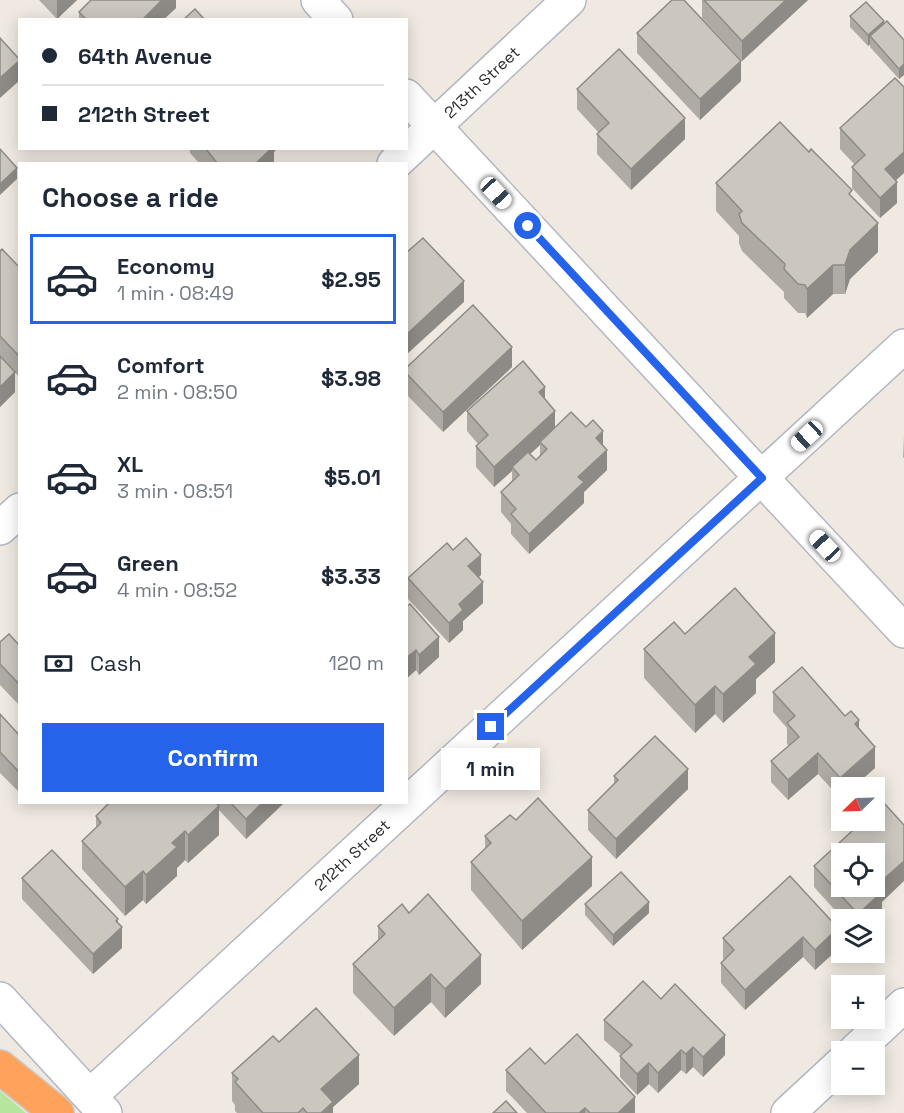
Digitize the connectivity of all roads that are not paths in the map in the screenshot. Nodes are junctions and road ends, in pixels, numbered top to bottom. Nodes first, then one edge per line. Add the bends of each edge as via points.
1 (318, 0) edge
2 (569, 0) edge
3 (334, 18) edge
4 (408, 98) edge
5 (434, 126) junction
6 (396, 162) edge
7 (904, 346) edge
8 (762, 478) junction
9 (18, 512) edge
10 (0, 528) edge
11 (904, 632) edge
12 (0, 999) edge
13 (904, 1005) edge
14 (866, 1041) edge
15 (0, 1066) edge
16 (831, 1074) edge
17 (97, 1105) edge
18 (57, 1113) edge
19 (788, 1113) edge

1 - 3 street
2 - 5 street, 213th Street
4 - 5 street
5 - 6 street, 213th Street
5 - 8 street
7 - 8 street, 212th Street
8 - 11 street
8 - 17 street, 212th Street
9 - 10 street
12 - 17 street
13 - 14 street
15 - 18 highway
16 - 19 street

